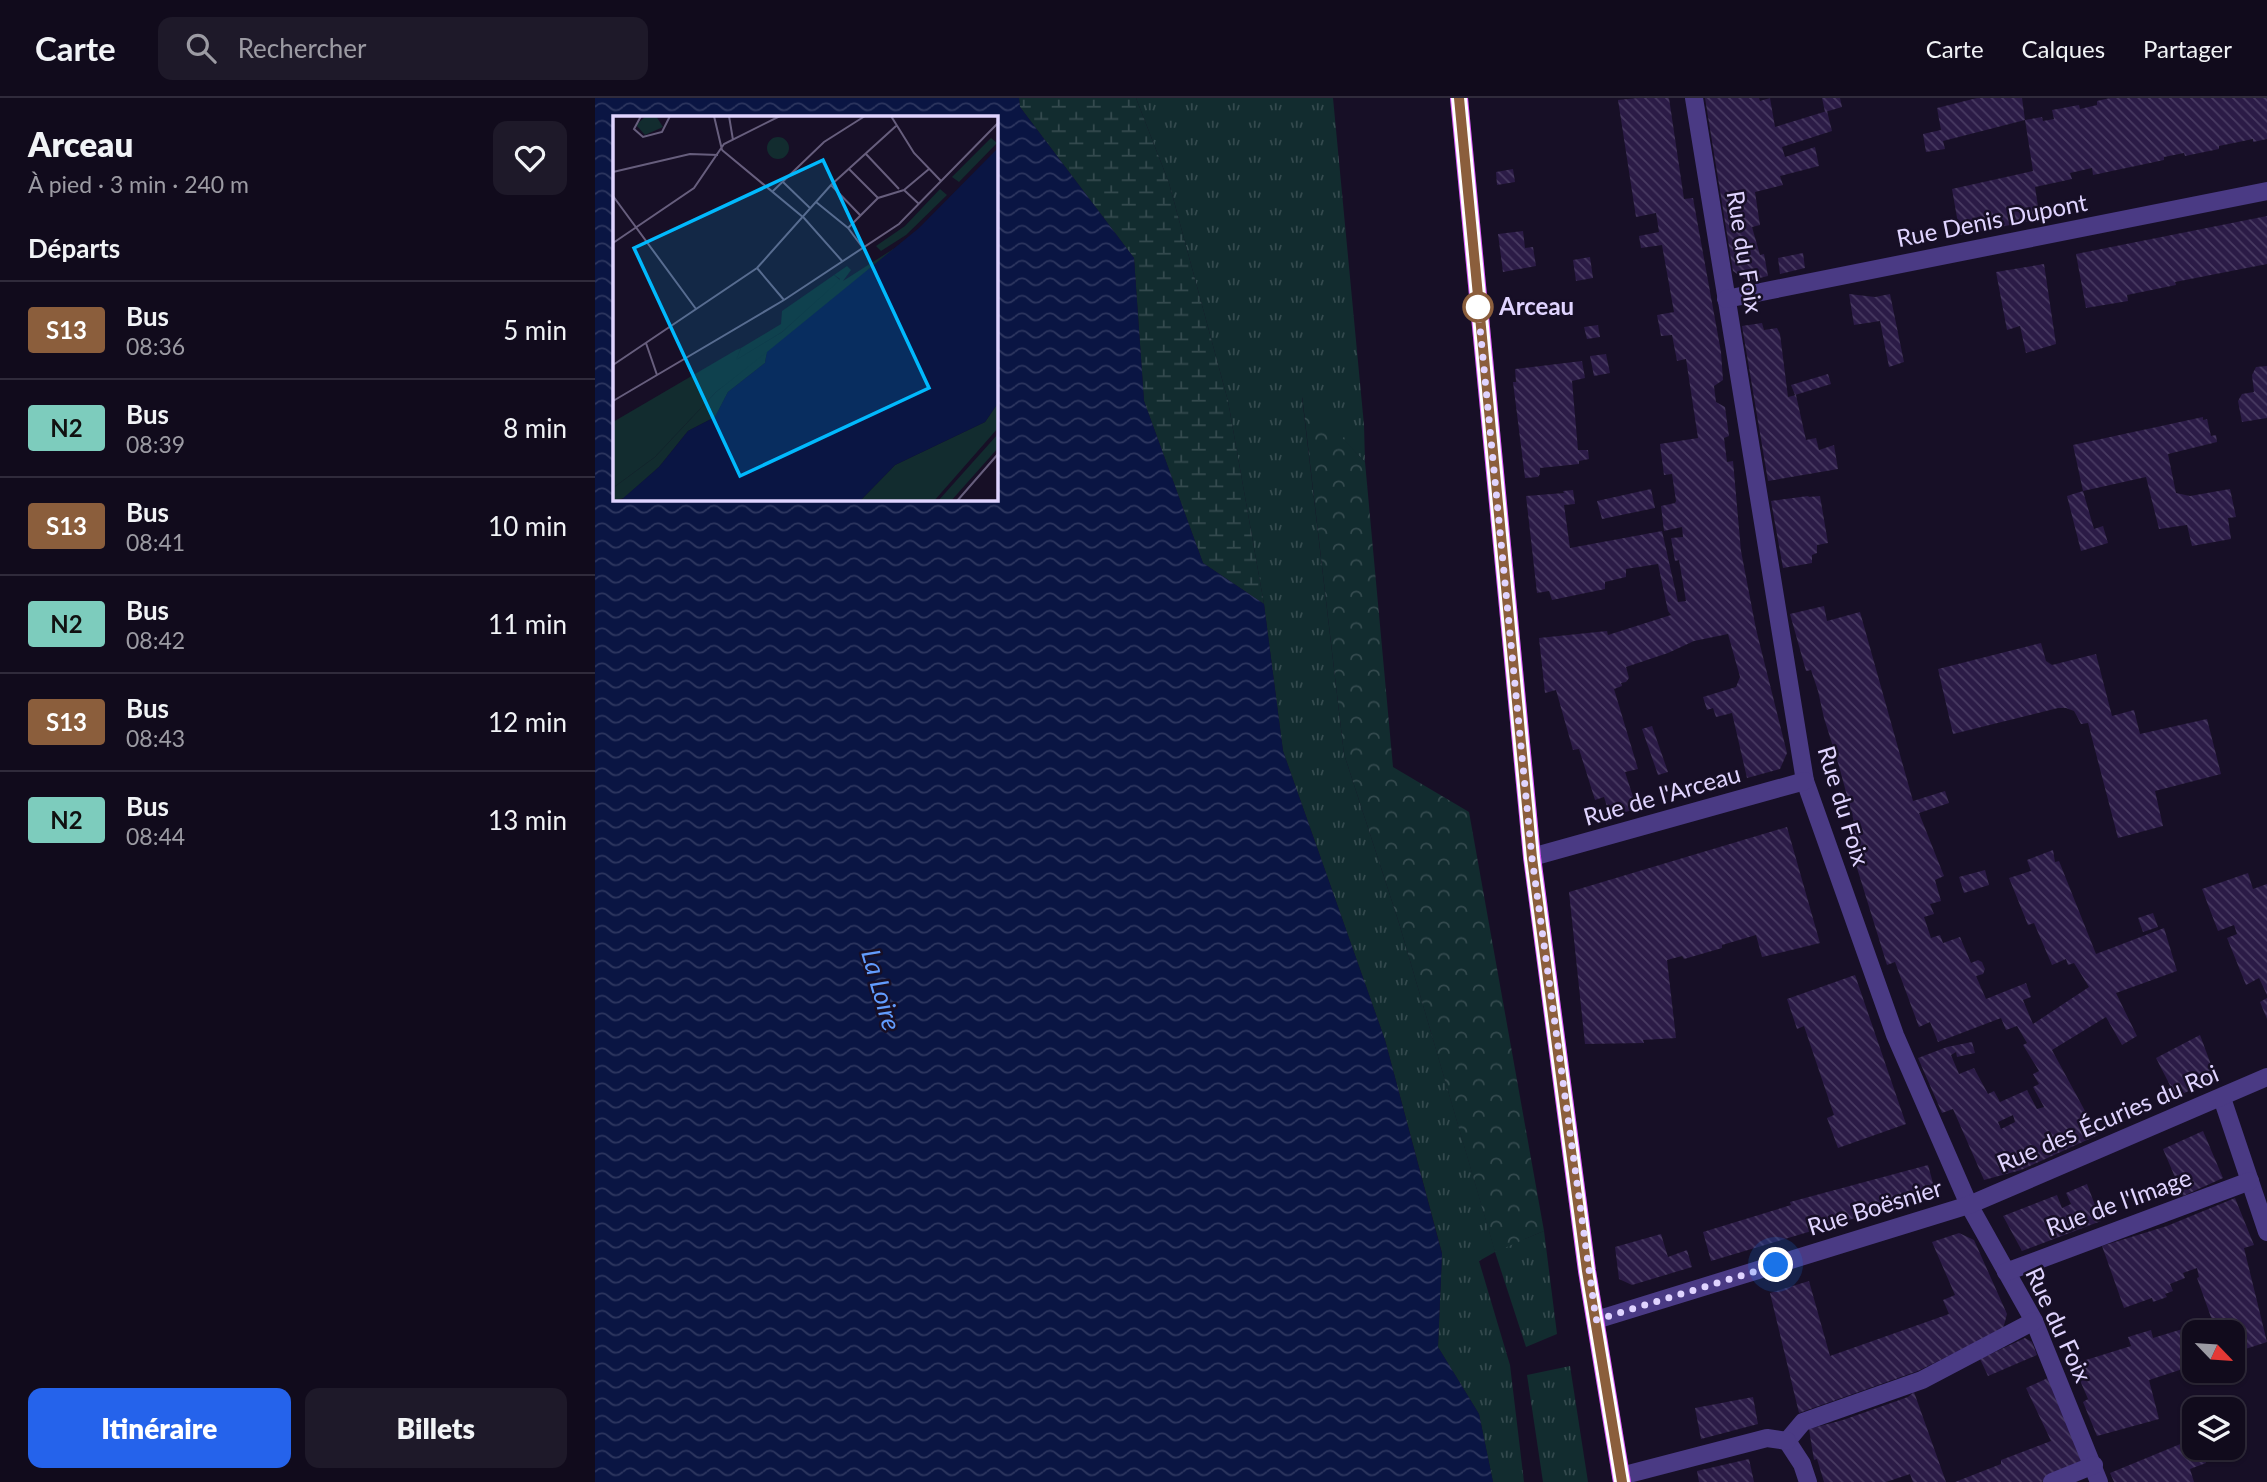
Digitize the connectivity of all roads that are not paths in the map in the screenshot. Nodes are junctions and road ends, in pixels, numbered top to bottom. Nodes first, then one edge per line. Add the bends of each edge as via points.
1 (1459, 98) edge
2 (1694, 98) edge
3 (2267, 191) edge
4 (1726, 299) junction
5 (1805, 781) junction
6 (1532, 858) junction
7 (2267, 1077) edge
8 (2223, 1098) junction
9 (2250, 1181) junction
10 (1969, 1205) junction
11 (2267, 1232) edge
12 (2006, 1272) junction
13 (1596, 1320) junction
14 (2034, 1321) junction
15 (1787, 1441) junction
16 (2096, 1474) edge
17 (1622, 1479) edge
18 (1808, 1482) edge
19 (2052, 1482) edge

1 - 6 main road
2 - 4 street, Rue du Foix
3 - 4 street, Rue Denis Dupont
4 - 5 street, Rue du Foix
5 - 6 street, Rue de l'Arceau
5 - 10 street, Rue du Foix via 1895,1035
6 - 13 main road
7 - 8 street, Rue des Écuries du Roi
8 - 9 street
8 - 10 street, Rue des Écuries du Roi
9 - 11 street
9 - 12 street, Rue de l'Image
10 - 12 street, Rue du Foix
10 - 13 street, Rue Boësnier
12 - 14 street, Rue du Foix
13 - 17 main road
14 - 15 street via 1922,1380 1803,1422
14 - 16 street, Rue du Foix
15 - 17 street via 1767,1438
15 - 18 street
16 - 19 street

